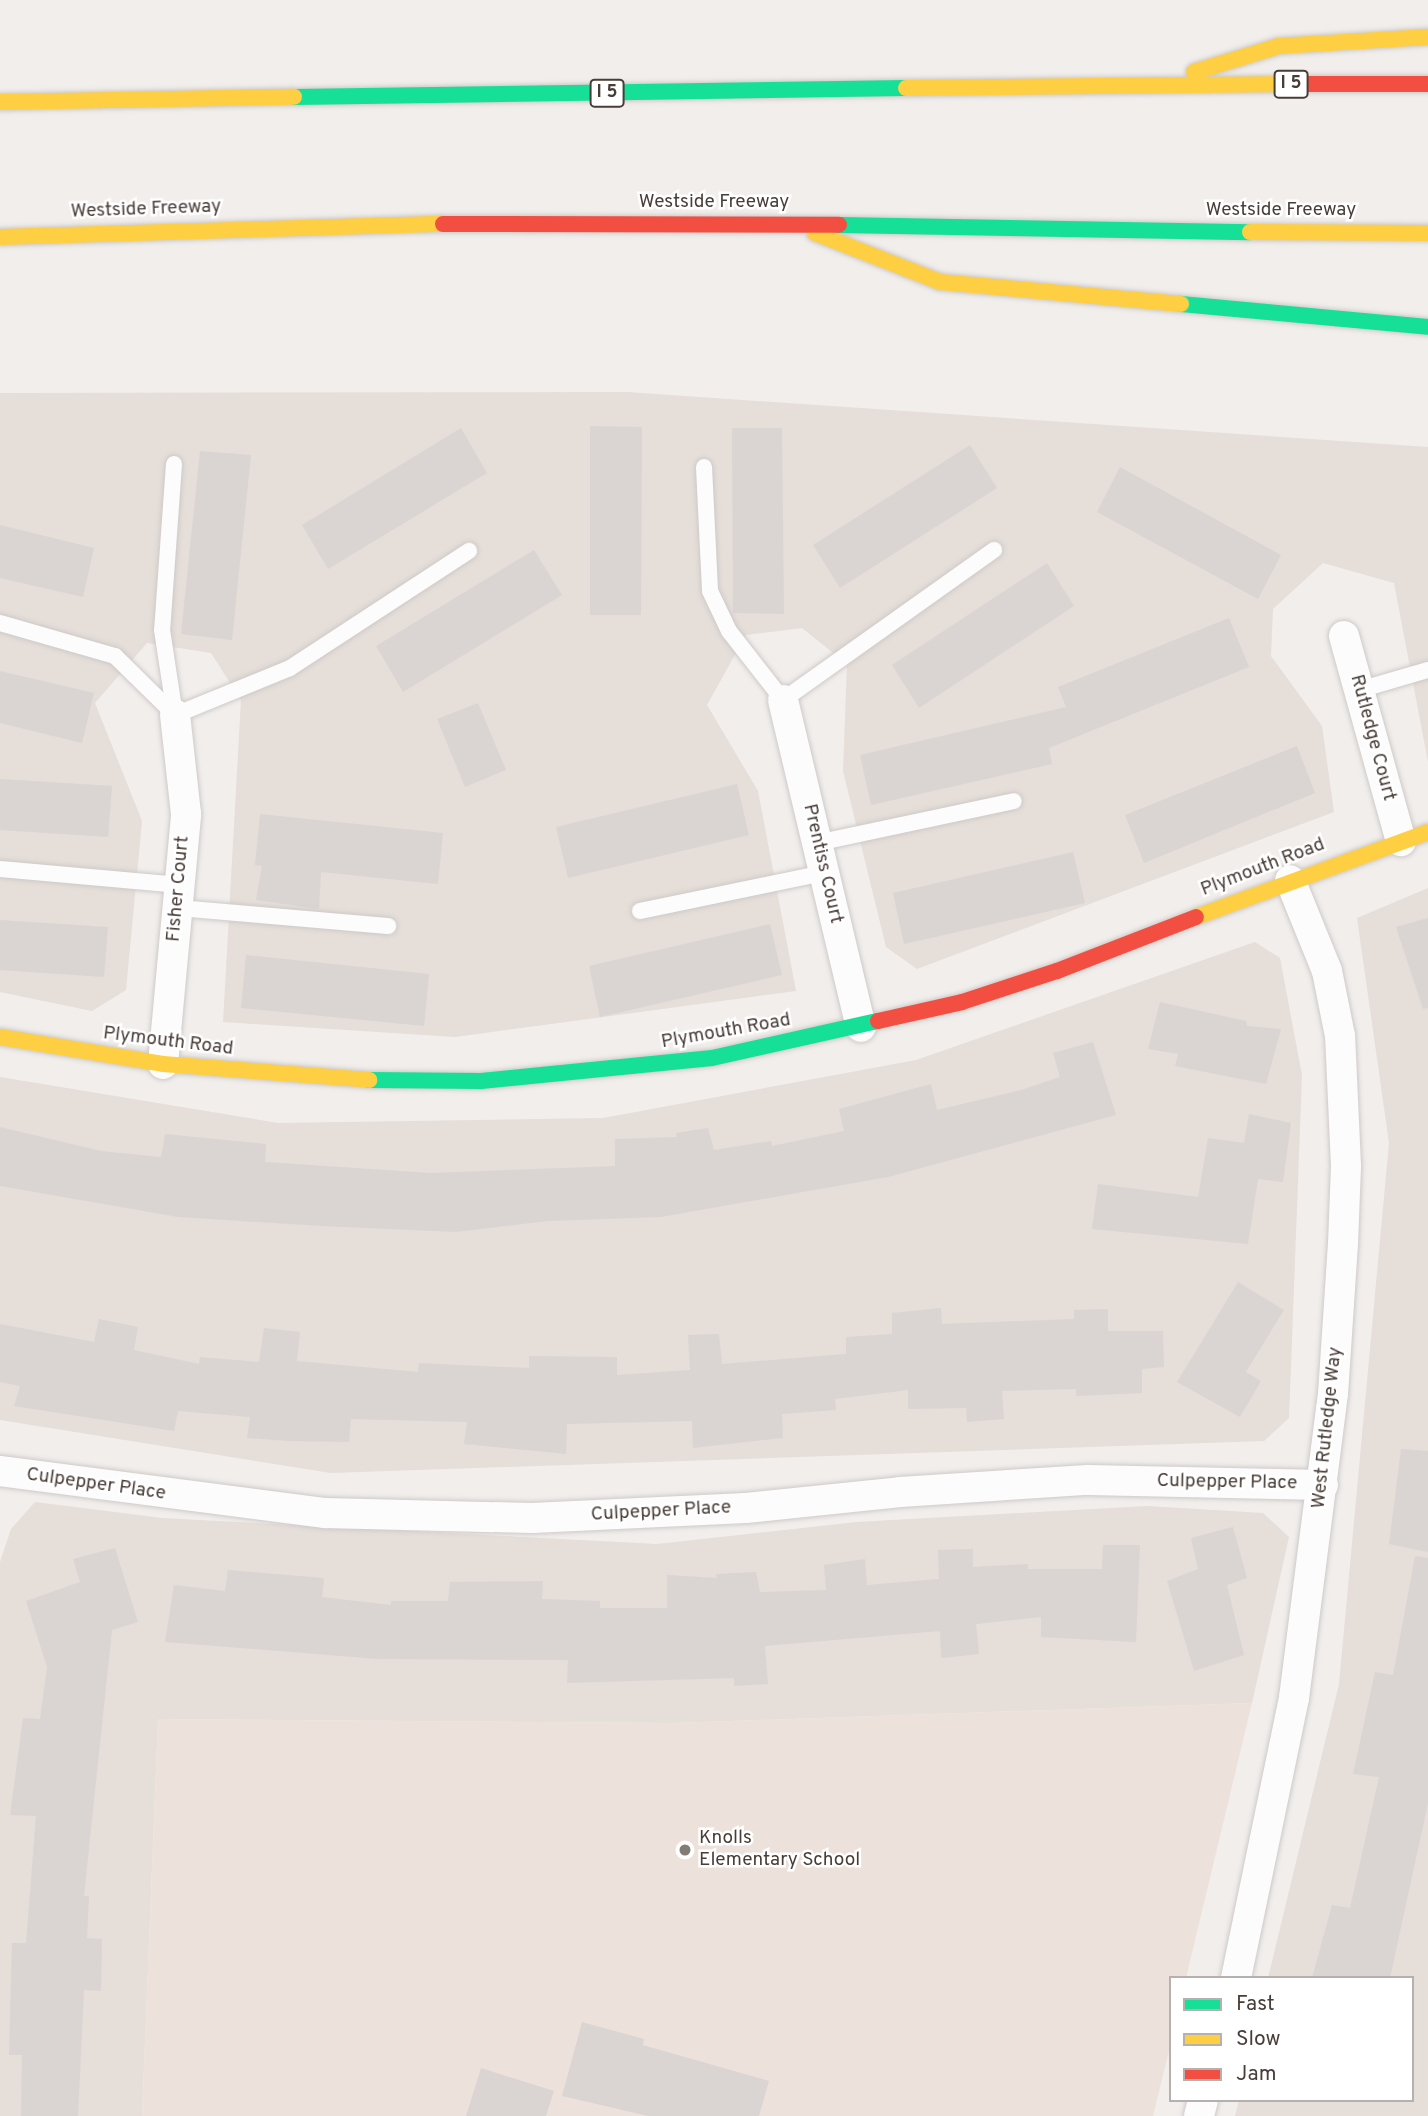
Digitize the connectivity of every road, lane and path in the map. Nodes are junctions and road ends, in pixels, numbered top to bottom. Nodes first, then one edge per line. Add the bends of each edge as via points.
1 (1428, 37) edge
2 (1155, 84) junction
3 (1428, 84) edge
4 (0, 102) edge
5 (789, 223) junction
6 (1428, 233) edge
7 (0, 237) edge
8 (1428, 327) edge
9 (174, 464) dead end
10 (705, 467) dead end
11 (994, 550) dead end
12 (469, 551) dead end
13 (0, 623) edge
14 (1344, 636) dead end
15 (1428, 670) edge
16 (1359, 690) junction
17 (783, 700) junction
18 (175, 715) junction
19 (1014, 801) dead end
20 (1414, 837) edge
21 (817, 843) junction
22 (0, 869) edge
23 (824, 873) junction
24 (1290, 880) junction
25 (179, 897) junction
26 (640, 911) dead end
27 (388, 926) dead end
28 (861, 1027) junction
29 (0, 1037) edge
30 (163, 1064) junction
31 (0, 1471) edge
32 (1324, 1486) junction
33 (1236, 1976) edge

1 - 2 main road via 1279,47
2 - 3 main road, I 5
2 - 4 main road, I 5
5 - 6 main road, Westside Freeway via 1028,231
5 - 7 main road, Westside Freeway via 323,225
5 - 8 main road via 940,282
9 - 18 lane via 162,630
10 - 17 lane via 709,591 729,631
11 - 17 lane
12 - 18 lane via 290,668
13 - 18 lane via 80,642 115,656
14 - 16 street, Rutledge Court
15 - 16 lane
16 - 20 street, Rutledge Court
17 - 21 street, Prentiss Court
18 - 25 street, Fisher Court via 186,814
19 - 21 lane
20 - 24 main road, Plymouth Road
21 - 23 street, Prentiss Court
22 - 25 lane
23 - 26 lane
23 - 28 street, Prentiss Court
24 - 28 main road, Plymouth Road via 1057,971
24 - 32 street, West Rutledge Way via 1327,971 1345,1082 1343,1244
25 - 27 lane
25 - 30 street, Fisher Court
28 - 30 main road, Plymouth Road via 671,1064 481,1081 324,1080
29 - 30 main road, Plymouth Road
31 - 32 street, Culpepper Place via 325,1513 532,1518 746,1508 1088,1480
32 - 33 street, West Rutledge Way via 1294,1698

